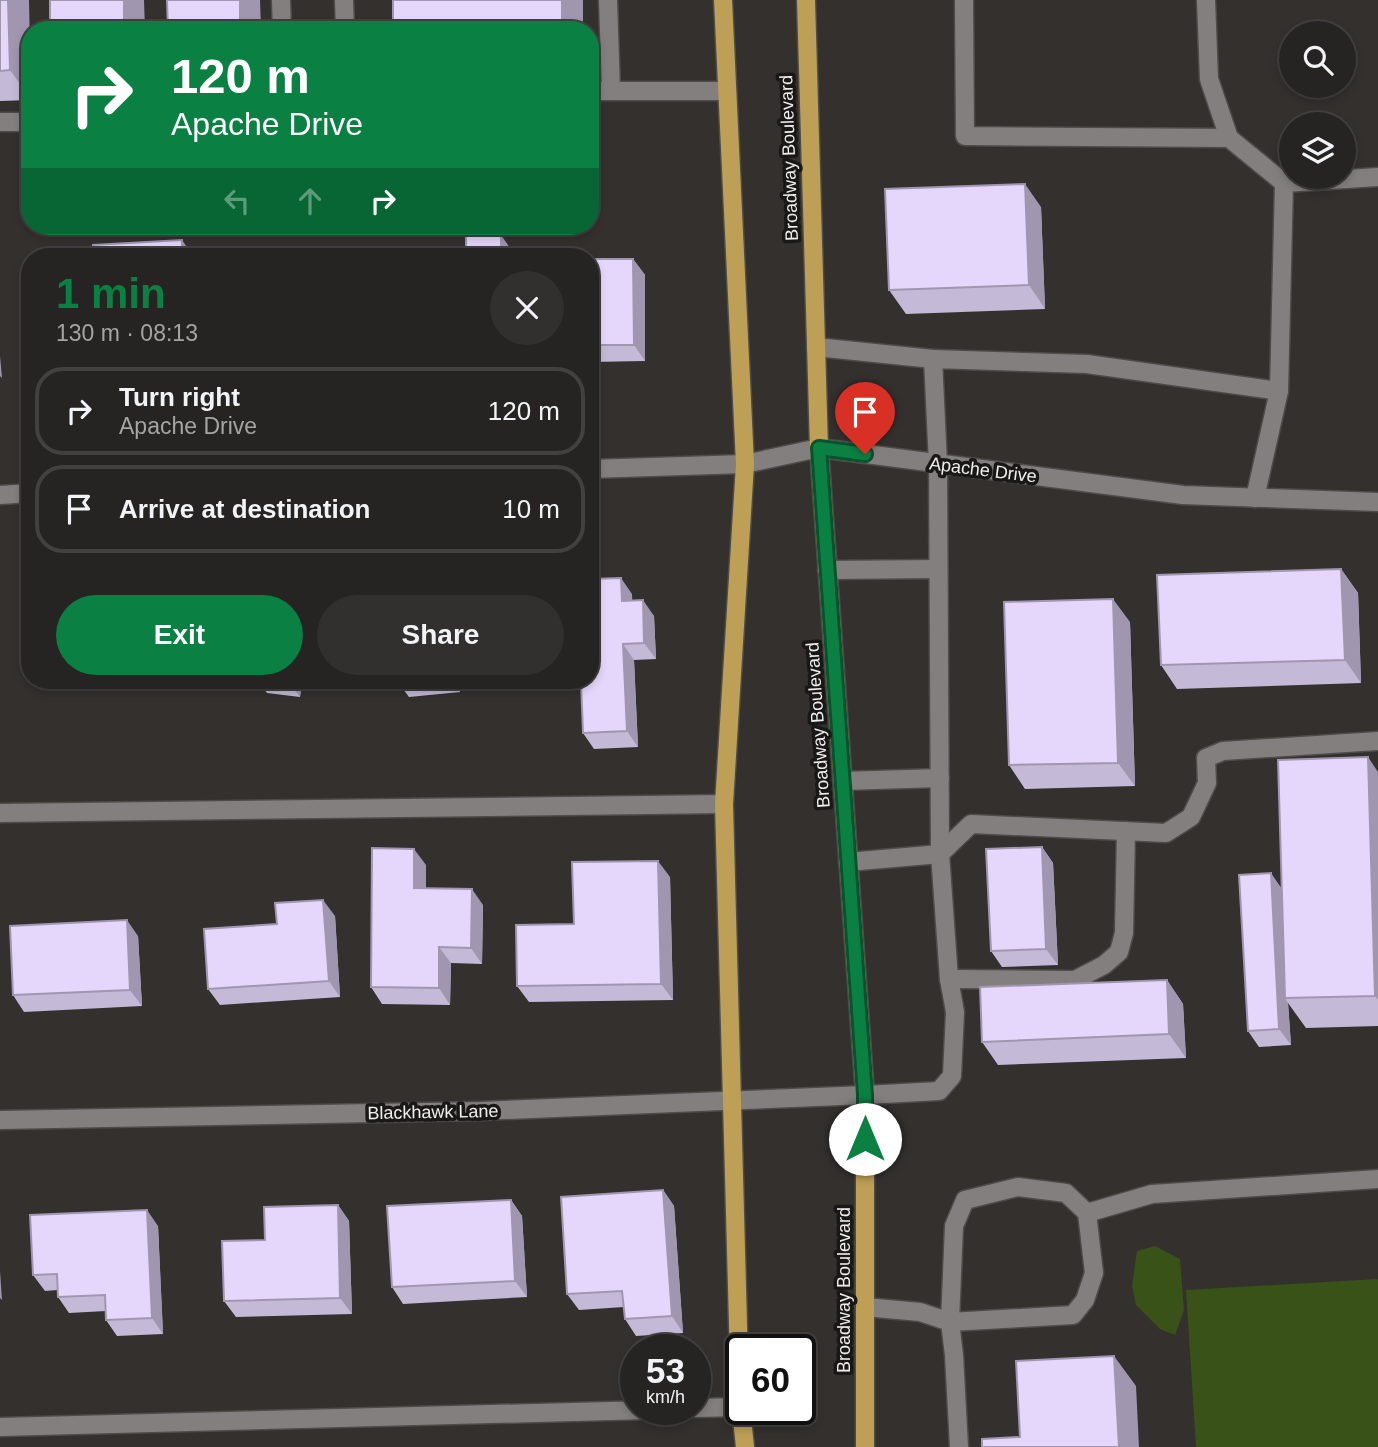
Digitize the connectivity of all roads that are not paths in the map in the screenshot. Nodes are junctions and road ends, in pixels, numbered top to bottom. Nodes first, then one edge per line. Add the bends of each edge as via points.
1 (281, 0) edge
2 (344, 0) edge
3 (608, 0) edge
4 (723, 0) edge
5 (806, 0) edge
6 (964, 0) edge
7 (1206, 0) edge
8 (282, 21) edge
9 (345, 21) edge
10 (611, 91) junction
11 (727, 91) junction
12 (599, 92) edge
13 (0, 122) edge
14 (21, 122) edge
15 (1229, 138) junction
16 (1378, 177) edge
17 (1356, 178) edge
18 (1279, 179) edge
19 (1284, 189) edge
20 (816, 347) junction
21 (933, 359) junction
22 (1279, 391) junction
23 (819, 448) junction
24 (745, 464) junction
25 (938, 464) junction
26 (599, 469) edge
27 (21, 494) edge
28 (0, 495) edge
29 (1255, 498) junction
30 (1378, 502) edge
31 (938, 569) junction
32 (827, 570) junction
33 (1378, 741) edge
34 (940, 778) junction
35 (843, 781) junction
36 (724, 804) junction
37 (0, 813) edge
38 (1126, 831) junction
39 (940, 854) junction
40 (848, 862) junction
41 (949, 979) junction
42 (865, 1095) junction
43 (732, 1100) junction
44 (0, 1120) edge
45 (1378, 1179) edge
46 (1087, 1213) junction
47 (865, 1307) junction
48 (950, 1322) junction
49 (738, 1334) edge
50 (620, 1411) edge
51 (742, 1425) edge
52 (0, 1427) edge
53 (745, 1447) edge
54 (865, 1447) edge
55 (959, 1447) edge

1 - 8 street
2 - 9 street
3 - 10 street
4 - 11 main road
5 - 20 main road, Broadway Boulevard
6 - 15 street via 965,136
7 - 15 street via 1209,79
10 - 11 street
10 - 12 street
11 - 24 main road
13 - 14 street
15 - 18 street
16 - 17 street
19 - 22 street
20 - 21 street
20 - 23 main road, Broadway Boulevard
21 - 22 street via 1087,364
21 - 25 street, Blackhawk Lane
22 - 29 street
23 - 24 street, Apache Drive
23 - 25 street, Apache Drive
23 - 32 main road, Broadway Boulevard
24 - 26 street, Apache Drive
24 - 36 main road
25 - 29 street, Apache Drive via 1183,495
25 - 31 street, Blackhawk Lane
27 - 28 street
29 - 30 street, Apache Drive
31 - 32 street
31 - 34 street, Blackhawk Lane
32 - 35 main road, Broadway Boulevard
33 - 38 street via 1223,751 1206,758 1207,783 1191,817 1166,833
34 - 35 street
34 - 39 street, Blackhawk Lane
35 - 40 main road, Broadway Boulevard
36 - 37 street
36 - 43 main road
38 - 39 street via 971,824
38 - 41 street via 1124,933 1119,952 1104,965 1075,980
39 - 40 street
39 - 41 street, Blackhawk Lane
40 - 42 main road, Broadway Boulevard
41 - 42 street, Blackhawk Lane via 955,1012 952,1076 939,1091
42 - 43 street, Blackhawk Lane
42 - 47 main road, Broadway Boulevard
43 - 44 street, Blackhawk Lane via 481,1111
43 - 49 main road
45 - 46 street via 1152,1194
46 - 48 street via 1094,1273 1085,1300 1073,1315
46 - 48 street via 1066,1193 1018,1187 965,1200 954,1226
47 - 48 street via 920,1312
47 - 54 main road, Broadway Boulevard
48 - 55 street
50 - 52 street
51 - 53 main road

